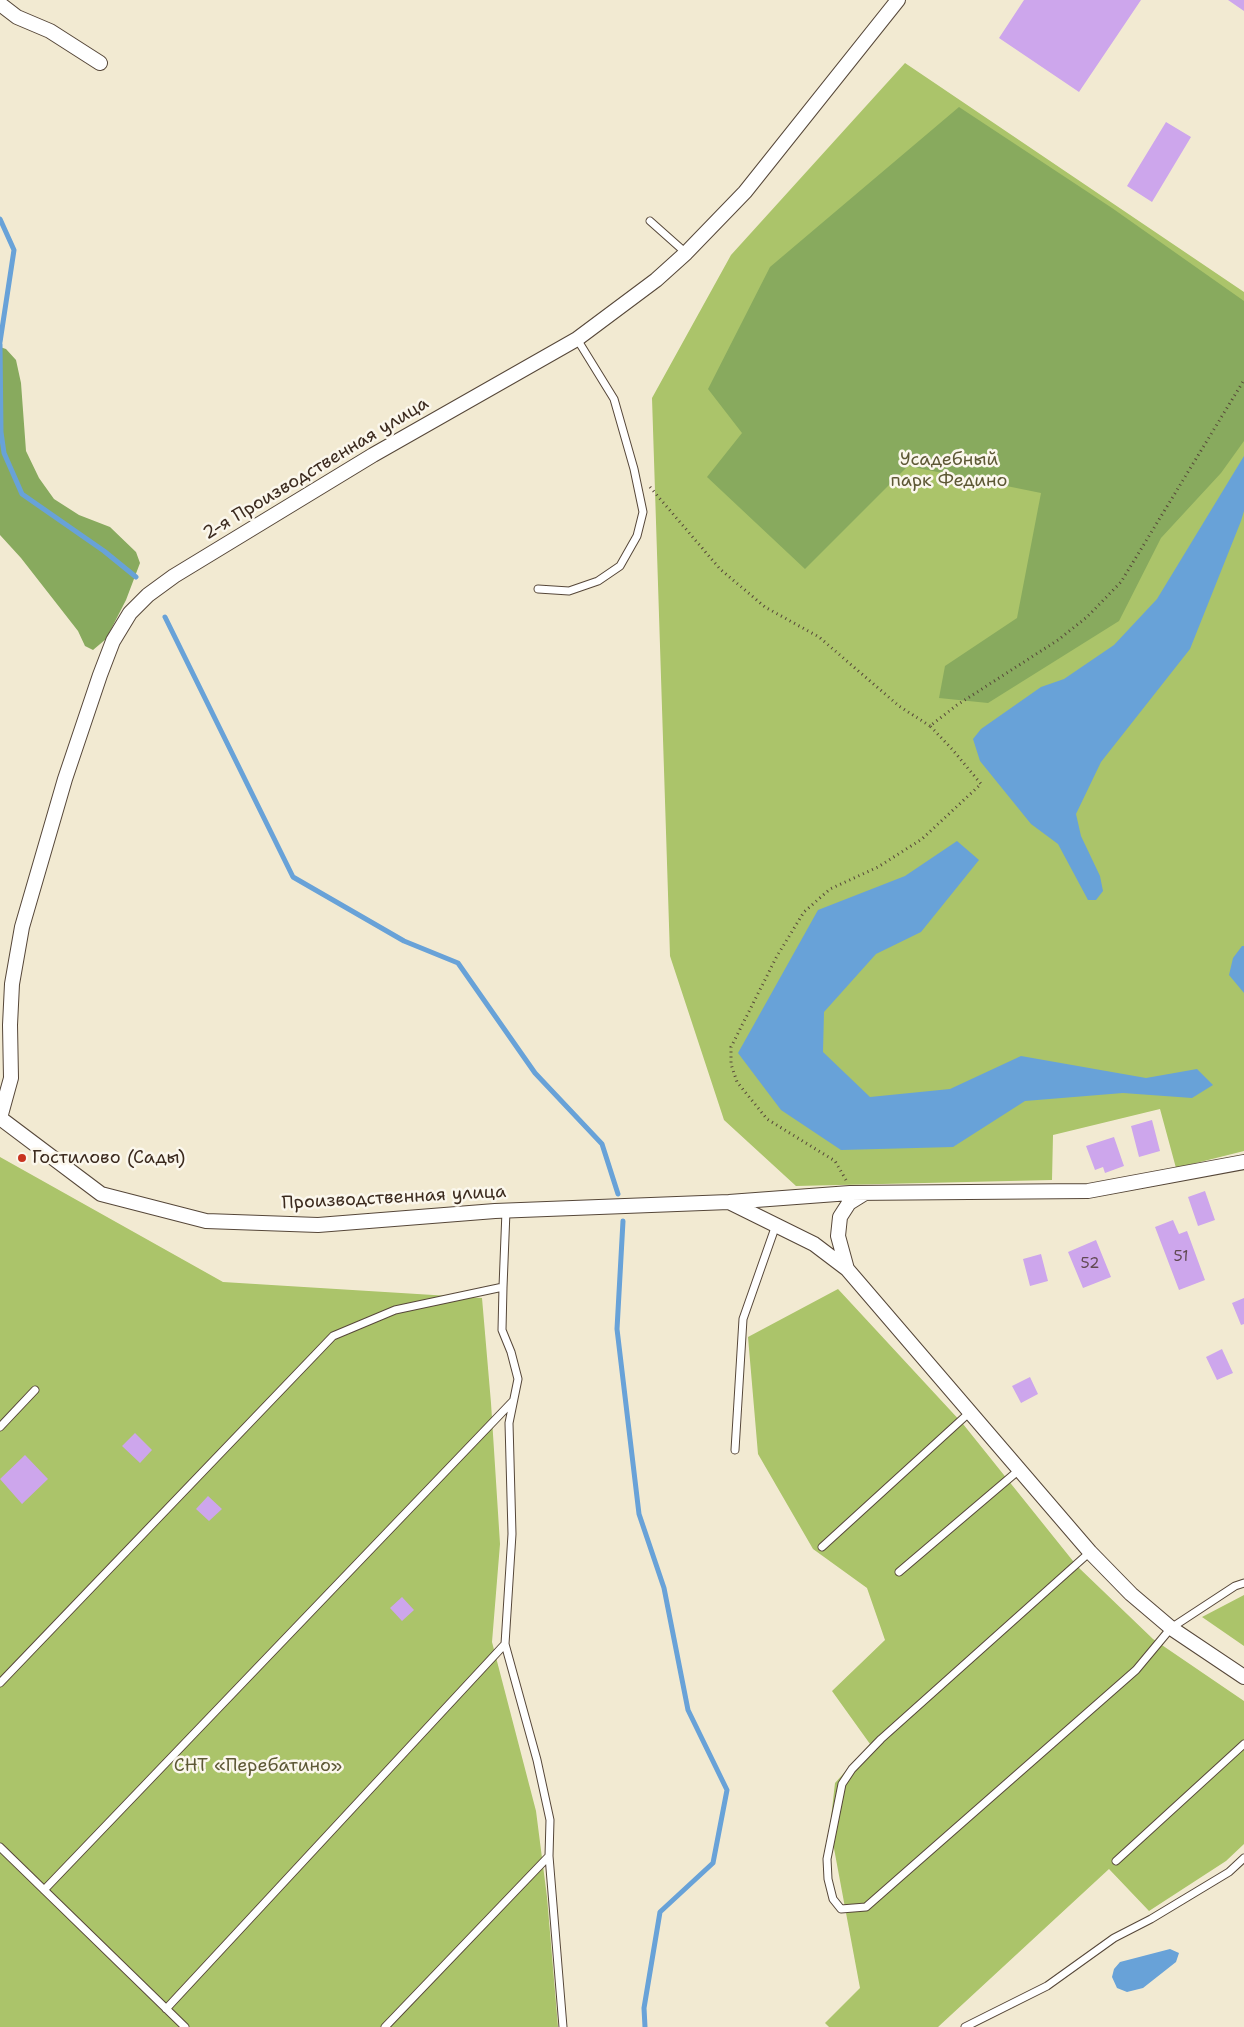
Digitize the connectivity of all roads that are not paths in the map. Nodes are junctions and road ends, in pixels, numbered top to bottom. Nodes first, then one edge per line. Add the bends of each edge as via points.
1 (898, 0) edge
2 (0, 4) edge
3 (100, 63) dead end
4 (650, 221) dead end
5 (686, 253) junction
6 (578, 339) junction
7 (538, 589) dead end
8 (0, 1118) edge
9 (1244, 1162) edge
10 (866, 1192) junction
11 (729, 1202) junction
12 (506, 1211) junction
13 (776, 1225) junction
14 (847, 1269) junction
15 (503, 1287) junction
16 (35, 1390) dead end
17 (514, 1401) junction
18 (970, 1412) junction
19 (0, 1427) edge
20 (735, 1450) dead end
21 (1019, 1470) junction
22 (822, 1547) dead end
23 (1090, 1552) junction
24 (900, 1572) dead end
25 (1244, 1583) edge
26 (1171, 1628) junction
27 (505, 1644) junction
28 (1244, 1677) edge
29 (0, 1683) edge
30 (1244, 1744) edge
31 (0, 1847) edge
32 (549, 1856) junction
33 (1244, 1858) edge
34 (1116, 1861) dead end
35 (44, 1890) junction
36 (166, 2009) junction
37 (185, 2027) edge
38 (385, 2027) edge
39 (563, 2027) edge
40 (965, 2027) edge

1 - 5 street, 2-я Производственная улица via 745,192
2 - 3 street via 17,17 50,31
4 - 5 lane
5 - 6 street, 2-я Производственная улица
6 - 7 lane via 614,399 643,512 637,536 620,566 598,581 569,591
6 - 8 street, 2-я Производственная улица via 373,455 182,571 148,595 130,613 113,641 100,675 59,798 22,927 12,984 11,1078
8 - 12 street, Производственная улица via 102,1194 206,1221 318,1225
9 - 10 street, Производственная улица via 1088,1191
10 - 11 street, Производственная улица
10 - 14 street via 848,1203 840,1217 838,1236
11 - 12 street, Производственная улица
11 - 13 street
12 - 15 lane
13 - 14 street via 814,1244
13 - 20 lane via 742,1320
14 - 18 street
15 - 17 lane via 502,1330 518,1379
15 - 29 lane via 395,1310 333,1336
16 - 19 lane
17 - 27 lane via 509,1423 512,1534
17 - 35 lane
18 - 21 street
18 - 22 lane
21 - 23 street
21 - 24 lane
23 - 26 street via 1131,1594
23 - 26 lane via 881,1739 852,1769 842,1784 827,1859 833,1899 841,1909 866,1907 1136,1670
25 - 26 lane
26 - 28 street
27 - 32 lane via 550,1820
27 - 36 lane
30 - 34 lane
31 - 35 lane
32 - 38 lane
32 - 39 lane
33 - 40 lane via 1229,1872 1114,1938 1047,1986
35 - 36 lane
36 - 37 lane

